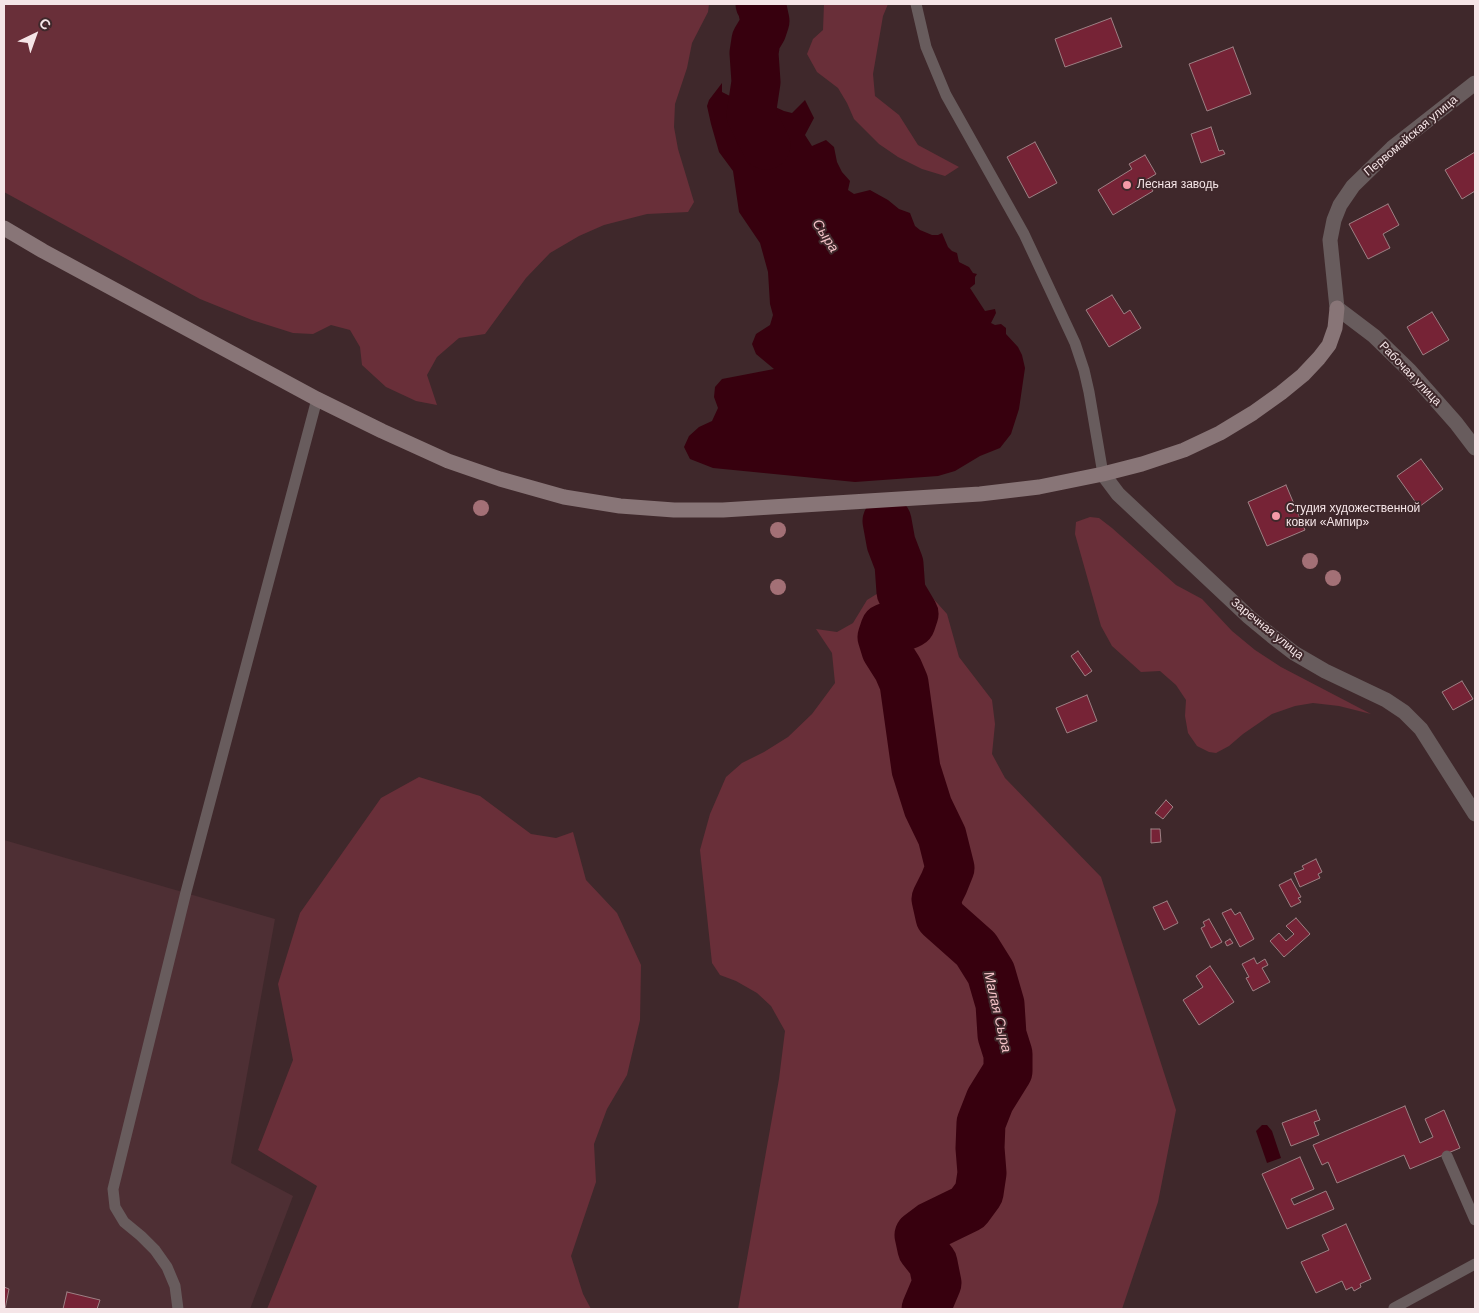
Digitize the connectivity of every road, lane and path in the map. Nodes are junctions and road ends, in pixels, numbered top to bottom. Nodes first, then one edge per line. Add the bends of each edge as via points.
1 (916, 4) edge
2 (1475, 83) edge
3 (4, 228) edge
4 (1337, 308) junction
5 (318, 399) junction
6 (1475, 448) edge
7 (1103, 474) junction
8 (1475, 814) edge
9 (1447, 1156) dead end
10 (1475, 1220) edge
11 (1475, 1264) edge
12 (1394, 1308) dead end
13 (178, 1309) edge

1 - 7 lane via 926,47 946,95 1024,234 1075,343 1086,377
2 - 4 street, Первомайская улица via 1392,148 1353,186 1340,204 1330,240
3 - 5 street
4 - 6 street, Рабочая улица via 1374,336 1410,370
4 - 7 street via 1335,328 1320,358 1253,413 1184,450
5 - 7 street via 448,461 564,497 620,506 723,510 980,494 1039,487
5 - 13 lane via 186,892 113,1188 115,1208 124,1222 155,1250 167,1267 175,1286
7 - 8 street, Заречная улица via 1118,494 1272,636 1325,672 1386,700 1404,712 1421,729
9 - 10 lane
11 - 12 lane

